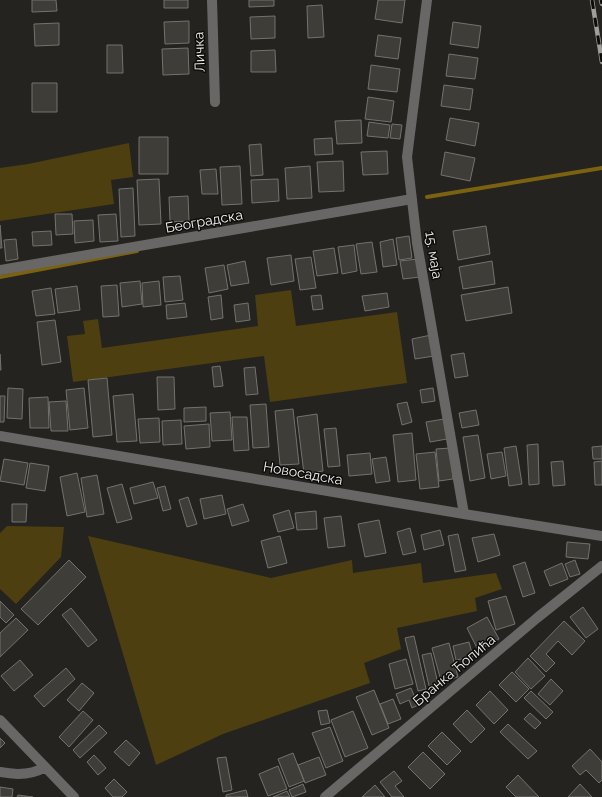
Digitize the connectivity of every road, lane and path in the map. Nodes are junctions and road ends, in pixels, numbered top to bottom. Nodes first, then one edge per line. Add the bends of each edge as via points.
1 (212, 0) edge
2 (427, 0) edge
3 (215, 102) dead end
4 (412, 199) junction
5 (0, 270) edge
6 (0, 436) edge
7 (464, 514) junction
8 (602, 536) edge
9 (602, 566) edge
10 (0, 720) edge
11 (45, 767) junction
12 (0, 772) edge
13 (74, 797) edge
14 (325, 797) edge

1 - 3 street, Личка
2 - 4 street, 15. маја via 406,157
4 - 5 street, Београдска
4 - 7 street, 15. маја via 417,243
6 - 7 street, Новосадска
7 - 8 street, Новосадска
9 - 14 street, Бранка Ћопића
10 - 11 street
11 - 12 street via 32,773
11 - 13 street

